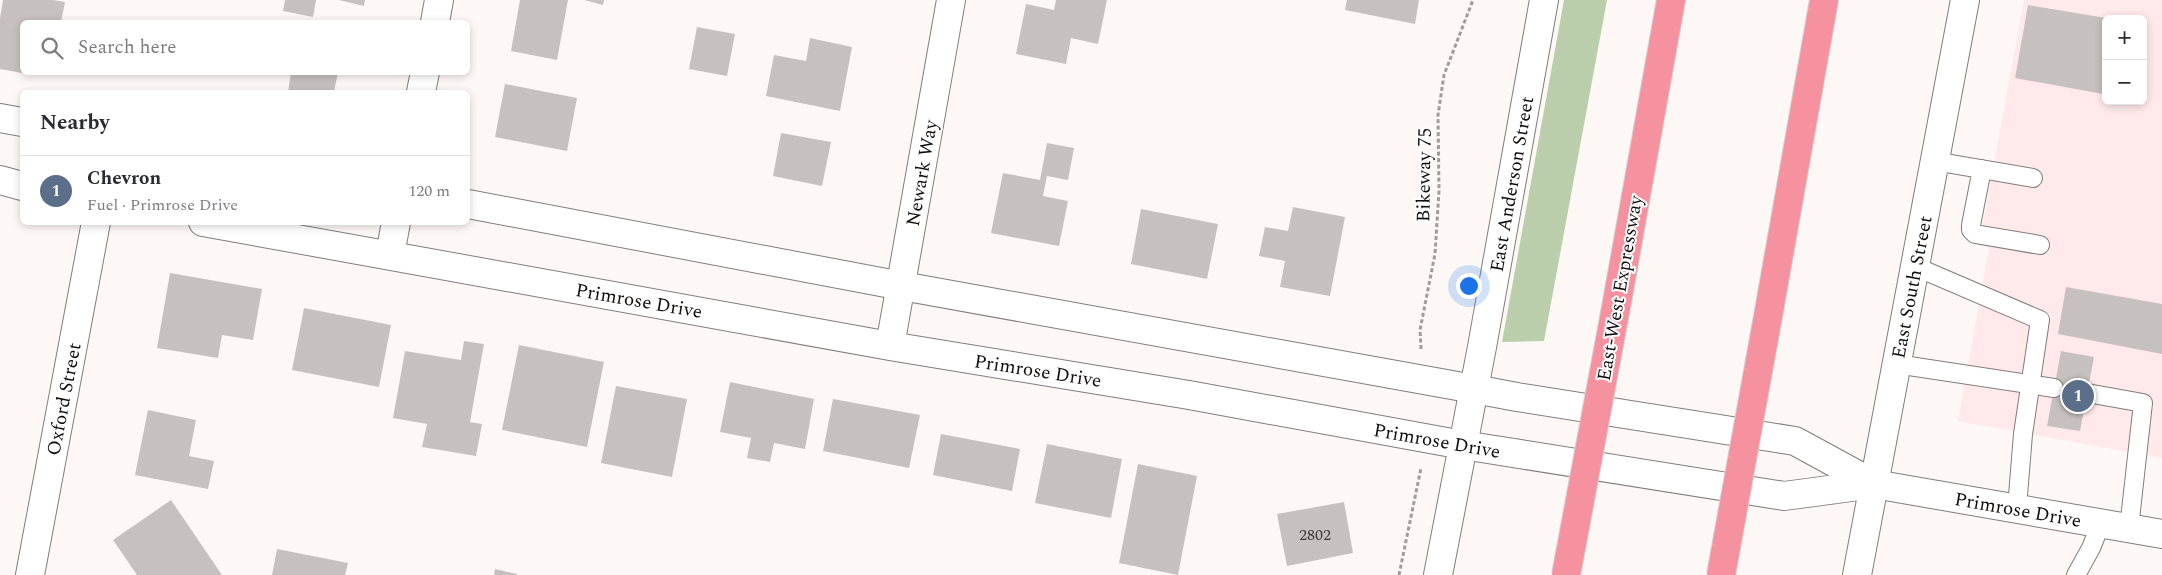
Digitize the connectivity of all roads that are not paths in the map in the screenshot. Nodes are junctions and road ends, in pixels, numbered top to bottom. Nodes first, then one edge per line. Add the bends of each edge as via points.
1 (439, 0) edge
2 (950, 0) edge
3 (1544, 0) edge
4 (1672, 0) edge
5 (1824, 0) edge
6 (1965, 0) edge
7 (435, 20) edge
8 (424, 75) edge
9 (421, 90) edge
10 (0, 118) edge
11 (20, 122) edge
12 (1934, 161) junction
13 (1982, 169) junction
14 (2033, 178) dead end
15 (0, 180) edge
16 (20, 185) edge
17 (470, 204) edge
18 (95, 225) edge
19 (220, 225) edge
20 (395, 225) edge
21 (2040, 245) dead end
22 (390, 255) junction
23 (1914, 266) junction
24 (902, 286) junction
25 (890, 346) junction
26 (1896, 364) junction
27 (2030, 383) junction
28 (1474, 388) junction
29 (2054, 388) dead end
30 (2087, 393) dead end
31 (1463, 444) junction
32 (1874, 484) junction
33 (2017, 508) junction
34 (2101, 523) junction
35 (2129, 528) junction
36 (2162, 534) edge
37 (30, 575) edge
38 (1438, 575) edge
39 (1566, 575) edge
40 (1721, 575) edge
41 (1857, 575) edge
42 (2076, 575) edge

1 - 7 street
2 - 24 street, Newark Way
3 - 28 street, East Anderson Street
4 - 39 highway, East-West Expressway, bridge
5 - 40 highway, bridge
6 - 12 street, East South Street
8 - 9 street
10 - 11 street
12 - 13 lane
12 - 23 street, East South Street
13 - 14 lane
13 - 21 lane via 1971,225 1975,234
15 - 16 street
17 - 24 street, Primrose Drive
18 - 37 street, Oxford Street
19 - 22 street, Primrose Drive
20 - 22 street
22 - 25 street, Primrose Drive
23 - 26 street, East South Street
23 - 27 lane via 2040,320
24 - 25 street, Newark Way
24 - 28 street, Primrose Drive
25 - 31 street, Primrose Drive
26 - 27 lane
26 - 32 street, East South Street
27 - 29 lane
27 - 33 lane
28 - 31 street, East Anderson Street
28 - 32 street, Primrose Drive via 1795,441
30 - 35 lane via 2143,403
31 - 32 street, Primrose Drive via 1784,496
31 - 38 street, East Anderson Street
32 - 33 street, Primrose Drive
32 - 41 street, East South Street
33 - 34 street, Primrose Drive
34 - 35 street, Primrose Drive
34 - 42 lane
35 - 36 street, Primrose Drive

